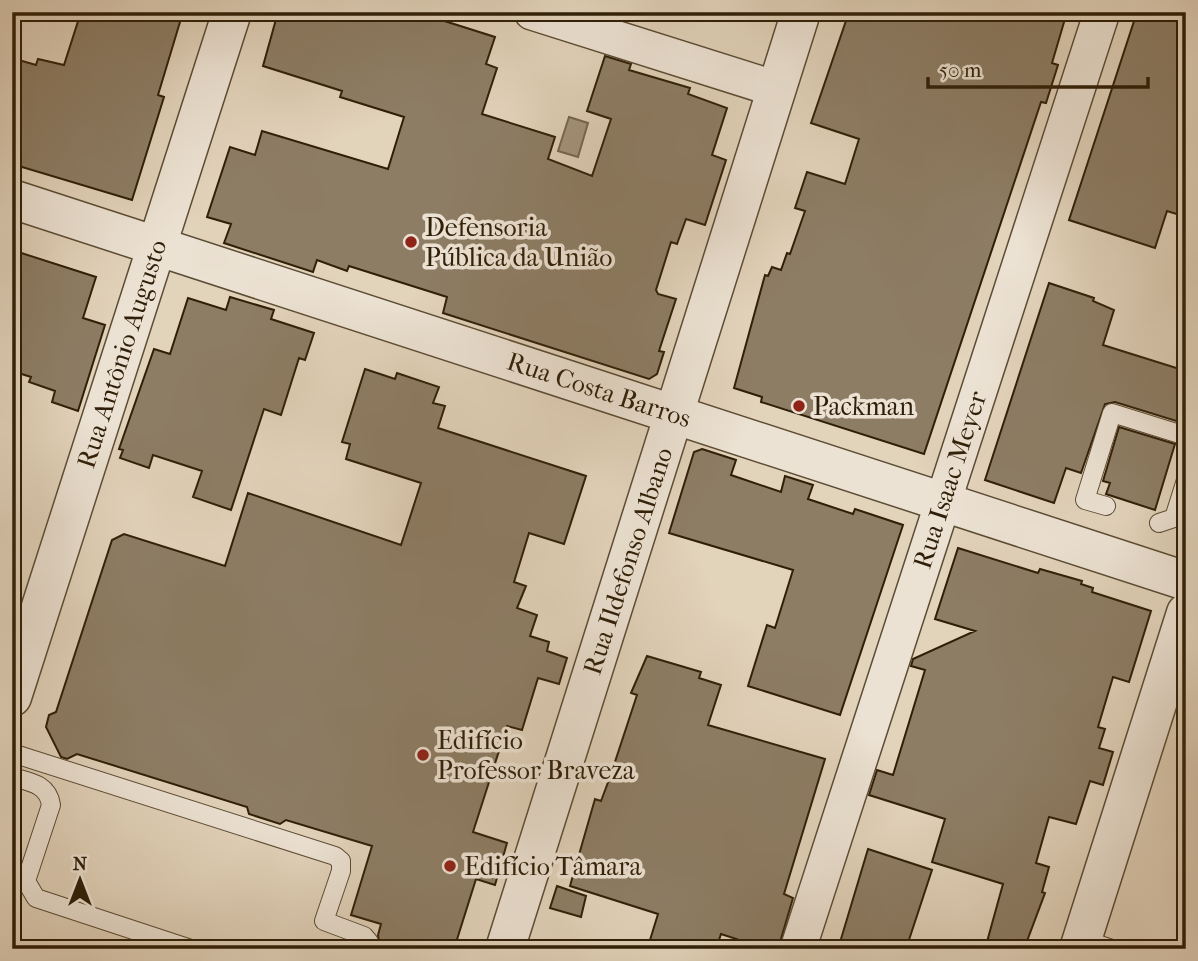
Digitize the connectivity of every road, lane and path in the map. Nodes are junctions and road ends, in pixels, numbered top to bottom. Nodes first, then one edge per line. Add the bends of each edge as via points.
1 (232, 12) edge
2 (532, 12) edge
3 (801, 12) edge
4 (1102, 12) edge
5 (776, 89) junction
6 (12, 199) edge
7 (156, 246) junction
8 (674, 414) junction
9 (1186, 436) edge
10 (1186, 480) edge
11 (942, 502) junction
12 (1106, 506) dead end
13 (1159, 523) dead end
14 (1186, 581) edge
15 (1186, 613) edge
16 (12, 697) edge
17 (12, 753) edge
18 (12, 776) edge
19 (1091, 945) edge
20 (191, 949) edge
21 (369, 949) edge
22 (505, 949) edge
23 (798, 949) edge

1 - 7 street, Rua Antônio Augusto
2 - 5 street
3 - 5 street, Rua Ildefonso Albano
4 - 11 street, Rua Isaac Meyer
5 - 8 street, Rua Ildefonso Albano
6 - 7 street, Rua Costa Barros
7 - 8 street, Rua Costa Barros
7 - 16 street, Rua Antônio Augusto
8 - 11 street, Rua Costa Barros
8 - 22 street, Rua Ildefonso Albano
9 - 12 lane via 1112,413 1085,500
10 - 13 lane via 1174,518
11 - 14 street, Rua Costa Barros
11 - 23 street, Rua Isaac Meyer
15 - 19 street
17 - 21 lane via 335,856 341,860 341,871 324,921 364,936
18 - 20 lane via 44,788 50,795 26,881 36,898

